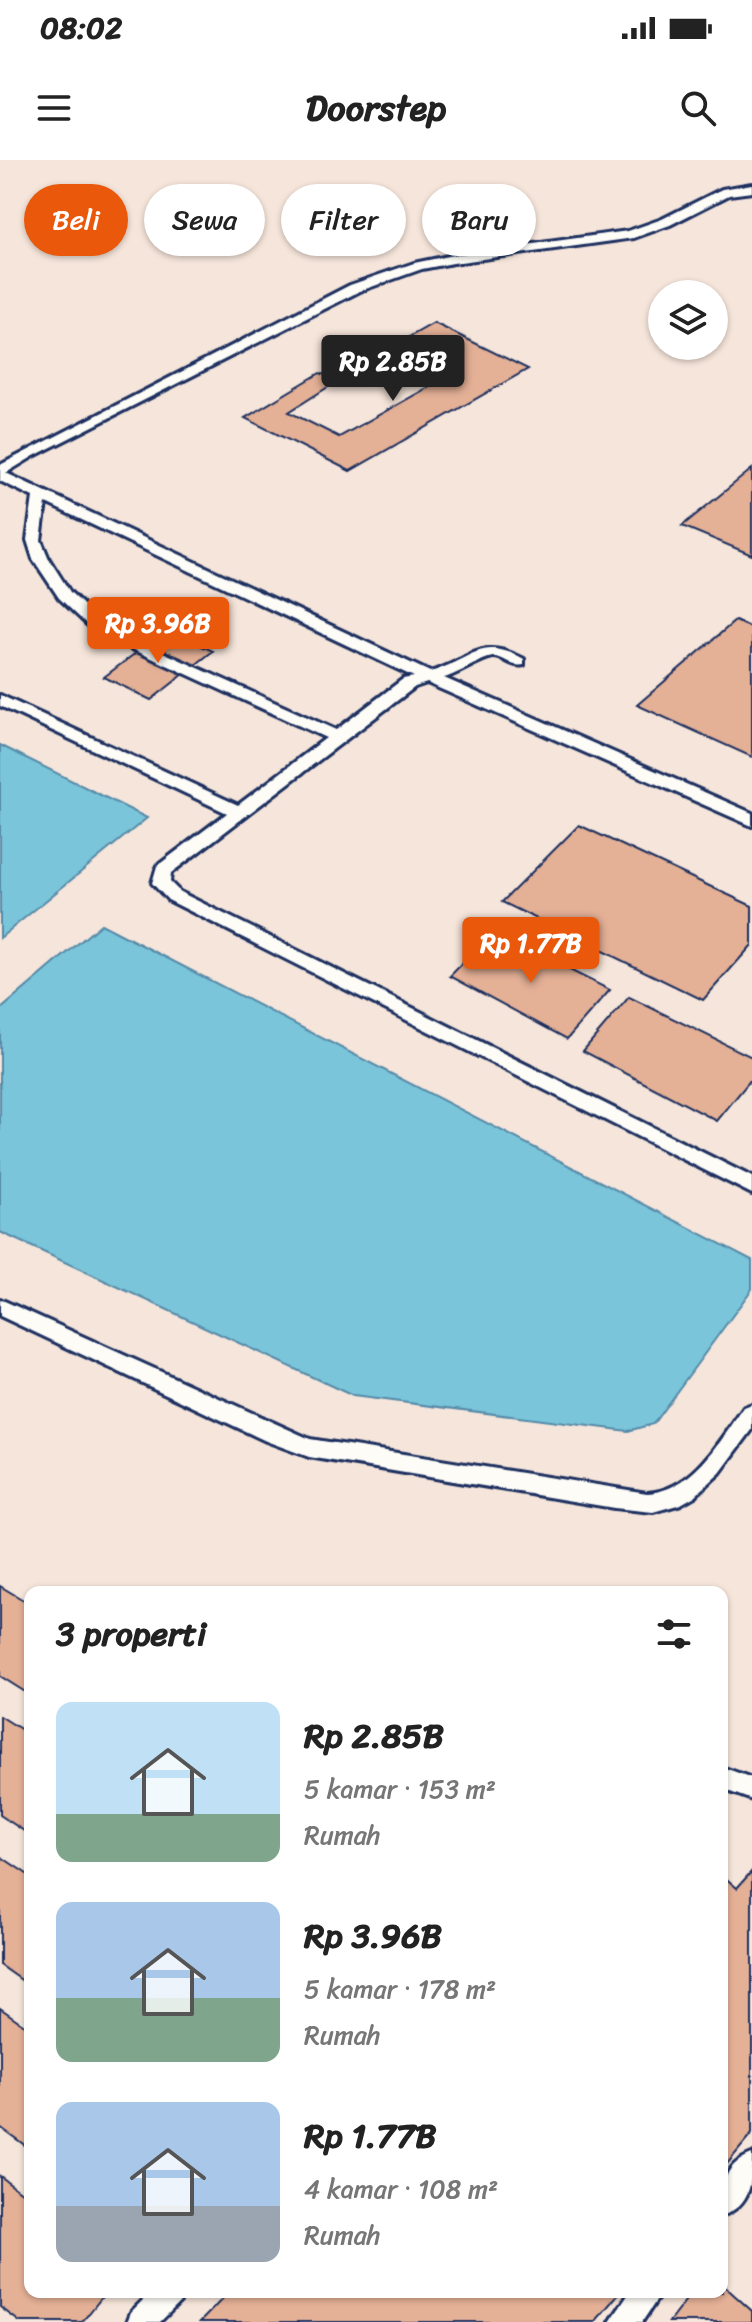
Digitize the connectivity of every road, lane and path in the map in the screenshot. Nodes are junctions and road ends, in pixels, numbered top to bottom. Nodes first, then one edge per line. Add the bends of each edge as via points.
1 (752, 188) edge
2 (0, 473) edge
3 (40, 497) junction
4 (518, 662) dead end
5 (430, 678) junction
6 (0, 700) edge
7 (339, 738) junction
8 (241, 813) junction
9 (752, 820) edge
10 (752, 1186) edge
11 (0, 1307) edge
12 (752, 1413) edge
13 (728, 1780) edge
14 (752, 1789) edge
15 (752, 2167) edge
16 (728, 2196) edge
17 (164, 2298) edge
18 (643, 2298) edge
19 (141, 2322) edge
20 (624, 2322) edge

1 - 2 lane via 726,192 630,235 453,259 355,288 29,453
2 - 3 lane
3 - 5 lane
3 - 7 lane via 34,540 41,559 64,595 100,629
4 - 5 lane via 499,652 487,653
5 - 7 lane via 409,683
5 - 9 lane
6 - 8 lane
7 - 8 lane
8 - 10 lane via 163,870 161,883 174,896
11 - 12 lane via 309,1448 614,1499 658,1503 688,1490
13 - 14 lane
15 - 16 lane
17 - 19 lane
18 - 20 lane

